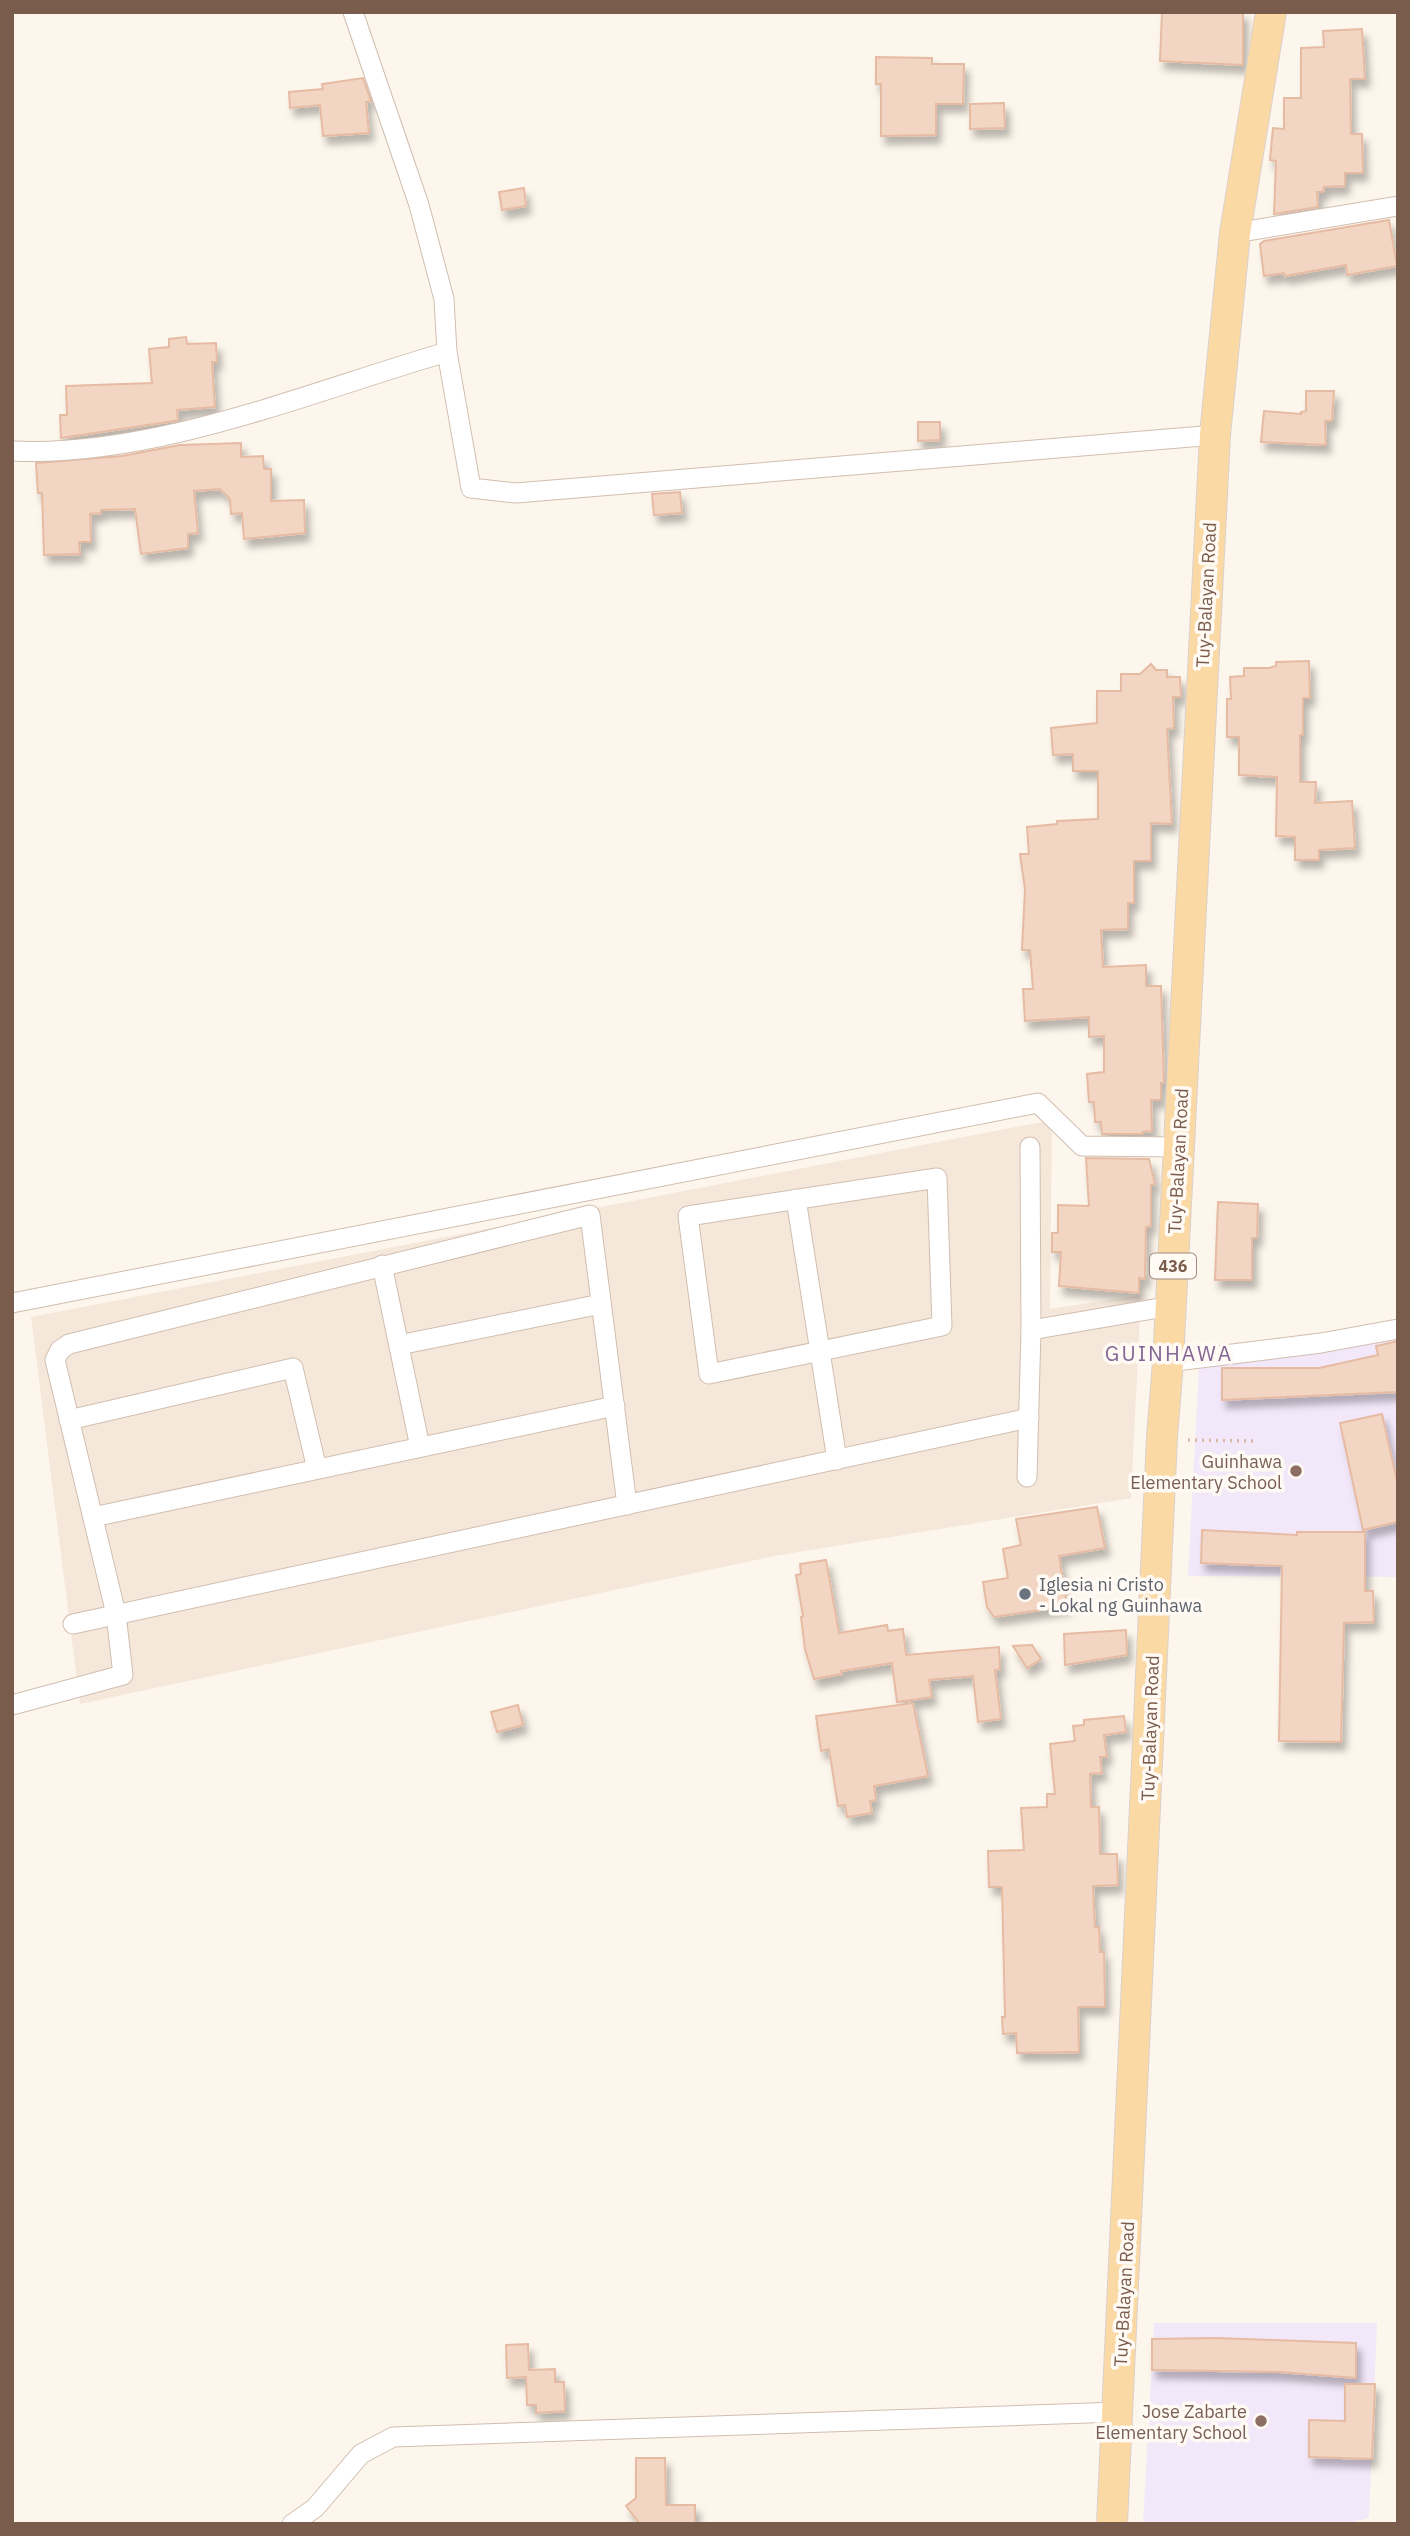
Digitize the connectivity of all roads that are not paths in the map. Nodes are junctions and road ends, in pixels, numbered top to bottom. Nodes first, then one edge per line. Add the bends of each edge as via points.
1 (353, 12) edge
2 (1271, 12) edge
3 (1398, 206) edge
4 (1235, 233) junction
5 (447, 352) junction
6 (1214, 435) junction
7 (12, 451) edge
8 (1030, 1147) dead end
9 (1179, 1147) junction
10 (796, 1199) junction
11 (382, 1265) junction
12 (12, 1303) edge
13 (601, 1304) junction
14 (1171, 1306) junction
15 (1398, 1329) edge
16 (1031, 1330) junction
17 (399, 1345) junction
18 (820, 1351) junction
19 (1168, 1362) junction
20 (615, 1406) junction
21 (1029, 1418) junction
22 (69, 1420) junction
23 (421, 1447) junction
24 (837, 1460) junction
25 (317, 1469) junction
26 (1027, 1477) dead end
27 (627, 1505) junction
28 (93, 1517) junction
29 (116, 1615) junction
30 (73, 1624) dead end
31 (12, 1705) edge
32 (1118, 2412) junction
33 (292, 2524) edge
34 (1112, 2524) edge

1 - 5 street via 419,205 444,299
2 - 4 main road, Tuy-Balayan Road / 436
3 - 4 street
4 - 6 main road, Tuy-Balayan Road / 436
5 - 6 street via 471,488 505,492
5 - 7 street via 206,426 97,446
6 - 9 main road, Tuy-Balayan Road / 436
8 - 16 street
9 - 12 street via 1082,1146 1038,1102
9 - 14 main road, Tuy-Balayan Road / 436
10 - 18 street
10 - 18 street via 688,1216 709,1374
10 - 18 street via 937,1178 942,1326
11 - 13 street via 590,1215
11 - 17 street
11 - 22 street via 69,1344 55,1360
13 - 17 street
13 - 20 street
14 - 16 street
14 - 19 main road, Tuy-Balayan Road / 436
15 - 19 street
16 - 21 street
17 - 23 street
18 - 24 street
19 - 32 main road, Tuy-Balayan Road / 436
20 - 23 street
20 - 27 street
21 - 24 street
21 - 26 street
22 - 25 street via 293,1368
22 - 28 street
23 - 25 street
24 - 27 street
25 - 28 street
27 - 29 street
28 - 29 street
29 - 30 street
29 - 31 street via 123,1675
32 - 33 street via 393,2437 361,2455 316,2508
32 - 34 main road, Tuy-Balayan Road / 436

